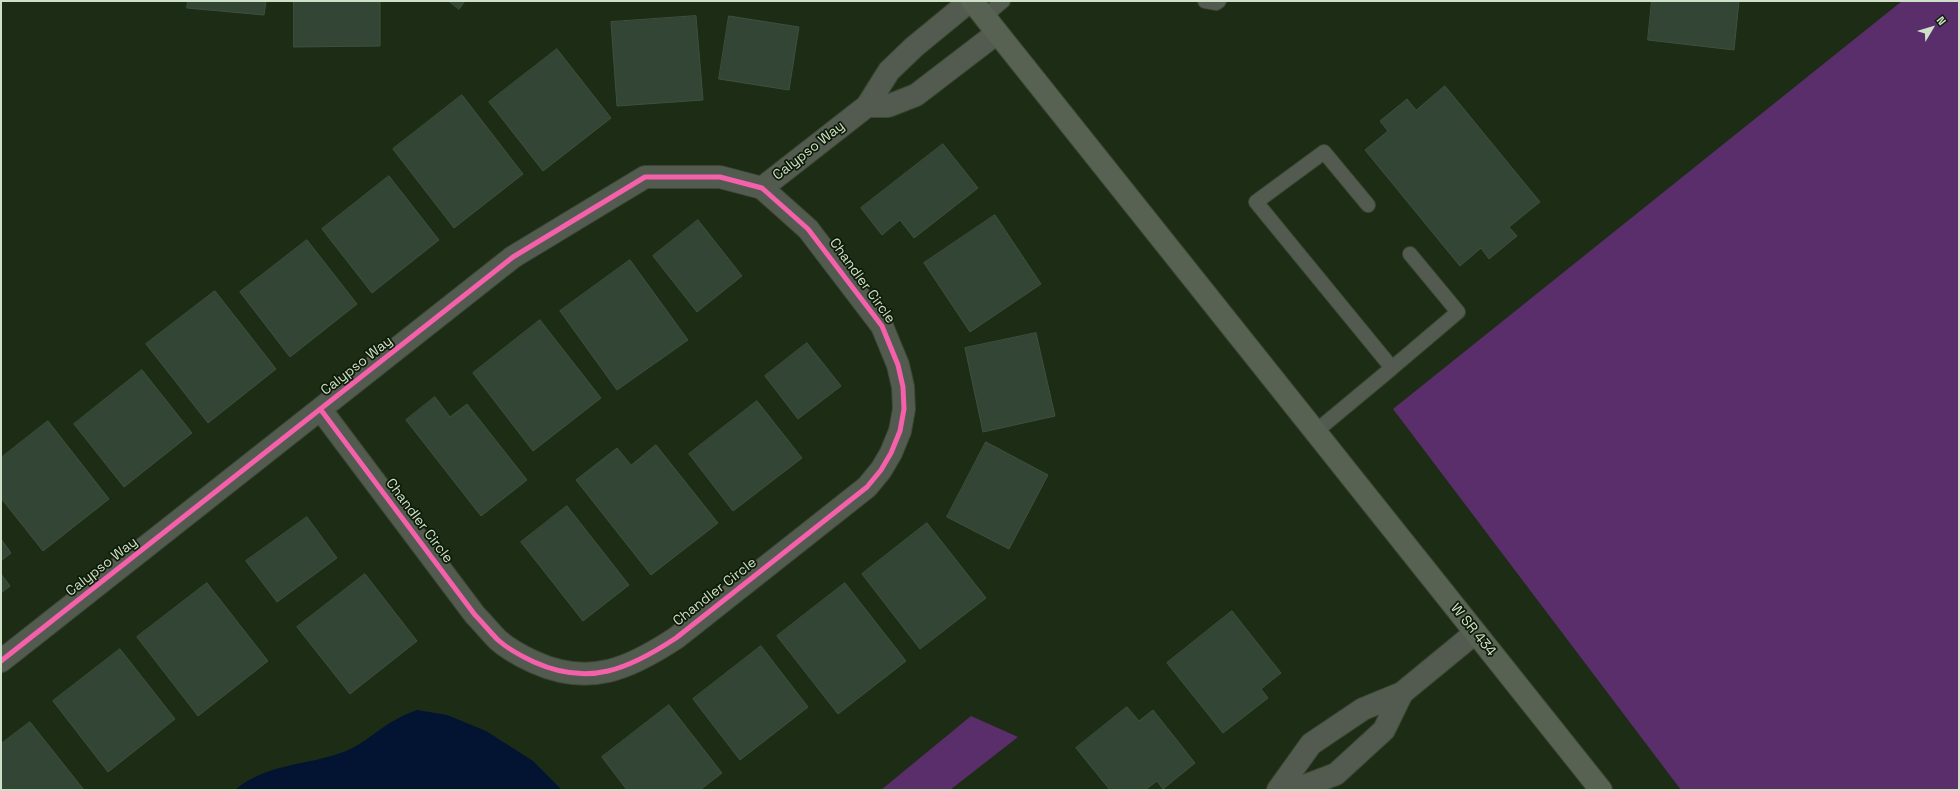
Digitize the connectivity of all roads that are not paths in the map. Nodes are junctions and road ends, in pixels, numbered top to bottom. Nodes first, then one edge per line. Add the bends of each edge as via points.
1 (1003, 1) edge
2 (1205, 1) edge
3 (1219, 1) edge
4 (981, 13) edge
5 (867, 106) junction
6 (762, 188) junction
7 (1368, 205) dead end
8 (1410, 254) dead end
9 (1392, 368) junction
10 (321, 410) junction
11 (1315, 432) junction
12 (1476, 633) junction
13 (1, 662) edge
14 (1402, 693) junction
15 (1278, 790) edge
16 (1294, 790) edge
17 (1601, 790) edge

1 - 4 lane
2 - 3 lane
4 - 5 street, Calypso Way via 914,47 889,71
4 - 5 street via 916,95 888,106
4 - 11 main road, W SR 434
5 - 6 street, Calypso Way
6 - 10 street, Calypso Way via 720,177 645,178 513,257
6 - 10 street, Chandler Circle via 808,229 882,326 898,365 903,387 904,409 900,431 881,470 867,487 676,638 648,656 621,668 604,672 567,673 545,667 520,655 498,640 475,615
7 - 9 lane via 1324,152 1256,202
8 - 9 lane via 1458,312
9 - 11 lane
10 - 13 street, Calypso Way
11 - 12 main road, W SR 434
12 - 14 street
12 - 17 main road, W SR 434
14 - 15 street via 1363,709 1311,744
14 - 16 street via 1384,730 1336,774

